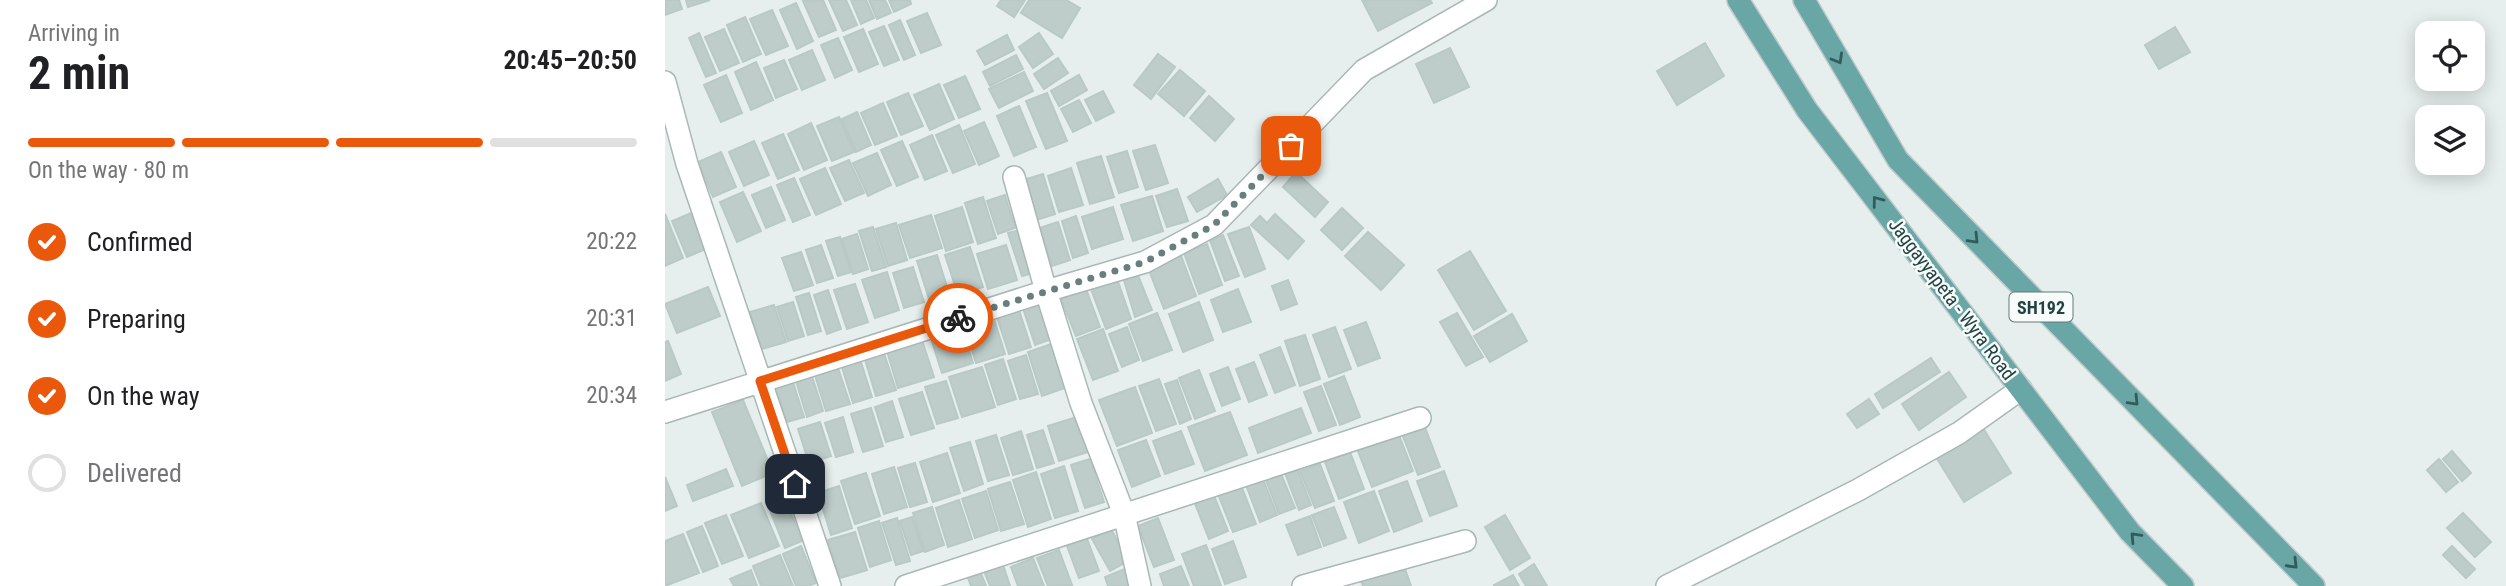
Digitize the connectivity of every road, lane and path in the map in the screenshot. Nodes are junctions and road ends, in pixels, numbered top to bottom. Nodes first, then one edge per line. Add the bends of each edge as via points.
1 (1486, 0) edge
2 (1738, 0) edge
3 (1804, 0) edge
4 (665, 82) edge
5 (1014, 177) dead end
6 (1045, 291) junction
7 (760, 381) junction
8 (2021, 389) junction
9 (665, 412) edge
10 (1420, 418) dead end
11 (1124, 514) junction
12 (1465, 541) dead end
13 (830, 586) edge
14 (906, 586) edge
15 (1140, 586) edge
16 (1303, 586) edge
17 (1667, 586) edge
18 (2182, 586) edge
19 (2314, 586) edge

1 - 6 street via 1364,70 1214,225 1145,262
8 -> 2 main road, Jaggayyapeta - Wyra Road via 1807,110
3 -> 19 main road, SH192 via 1898,160
4 - 7 street via 687,164
5 - 6 street
6 - 7 street
6 - 11 street
7 - 9 street
7 - 13 street
8 - 17 street via 1959,433 1858,490
18 -> 8 main road, Jaggayyapeta - Wyra Road via 2130,532
10 - 11 street
11 - 14 street
11 - 15 street
12 - 16 street

